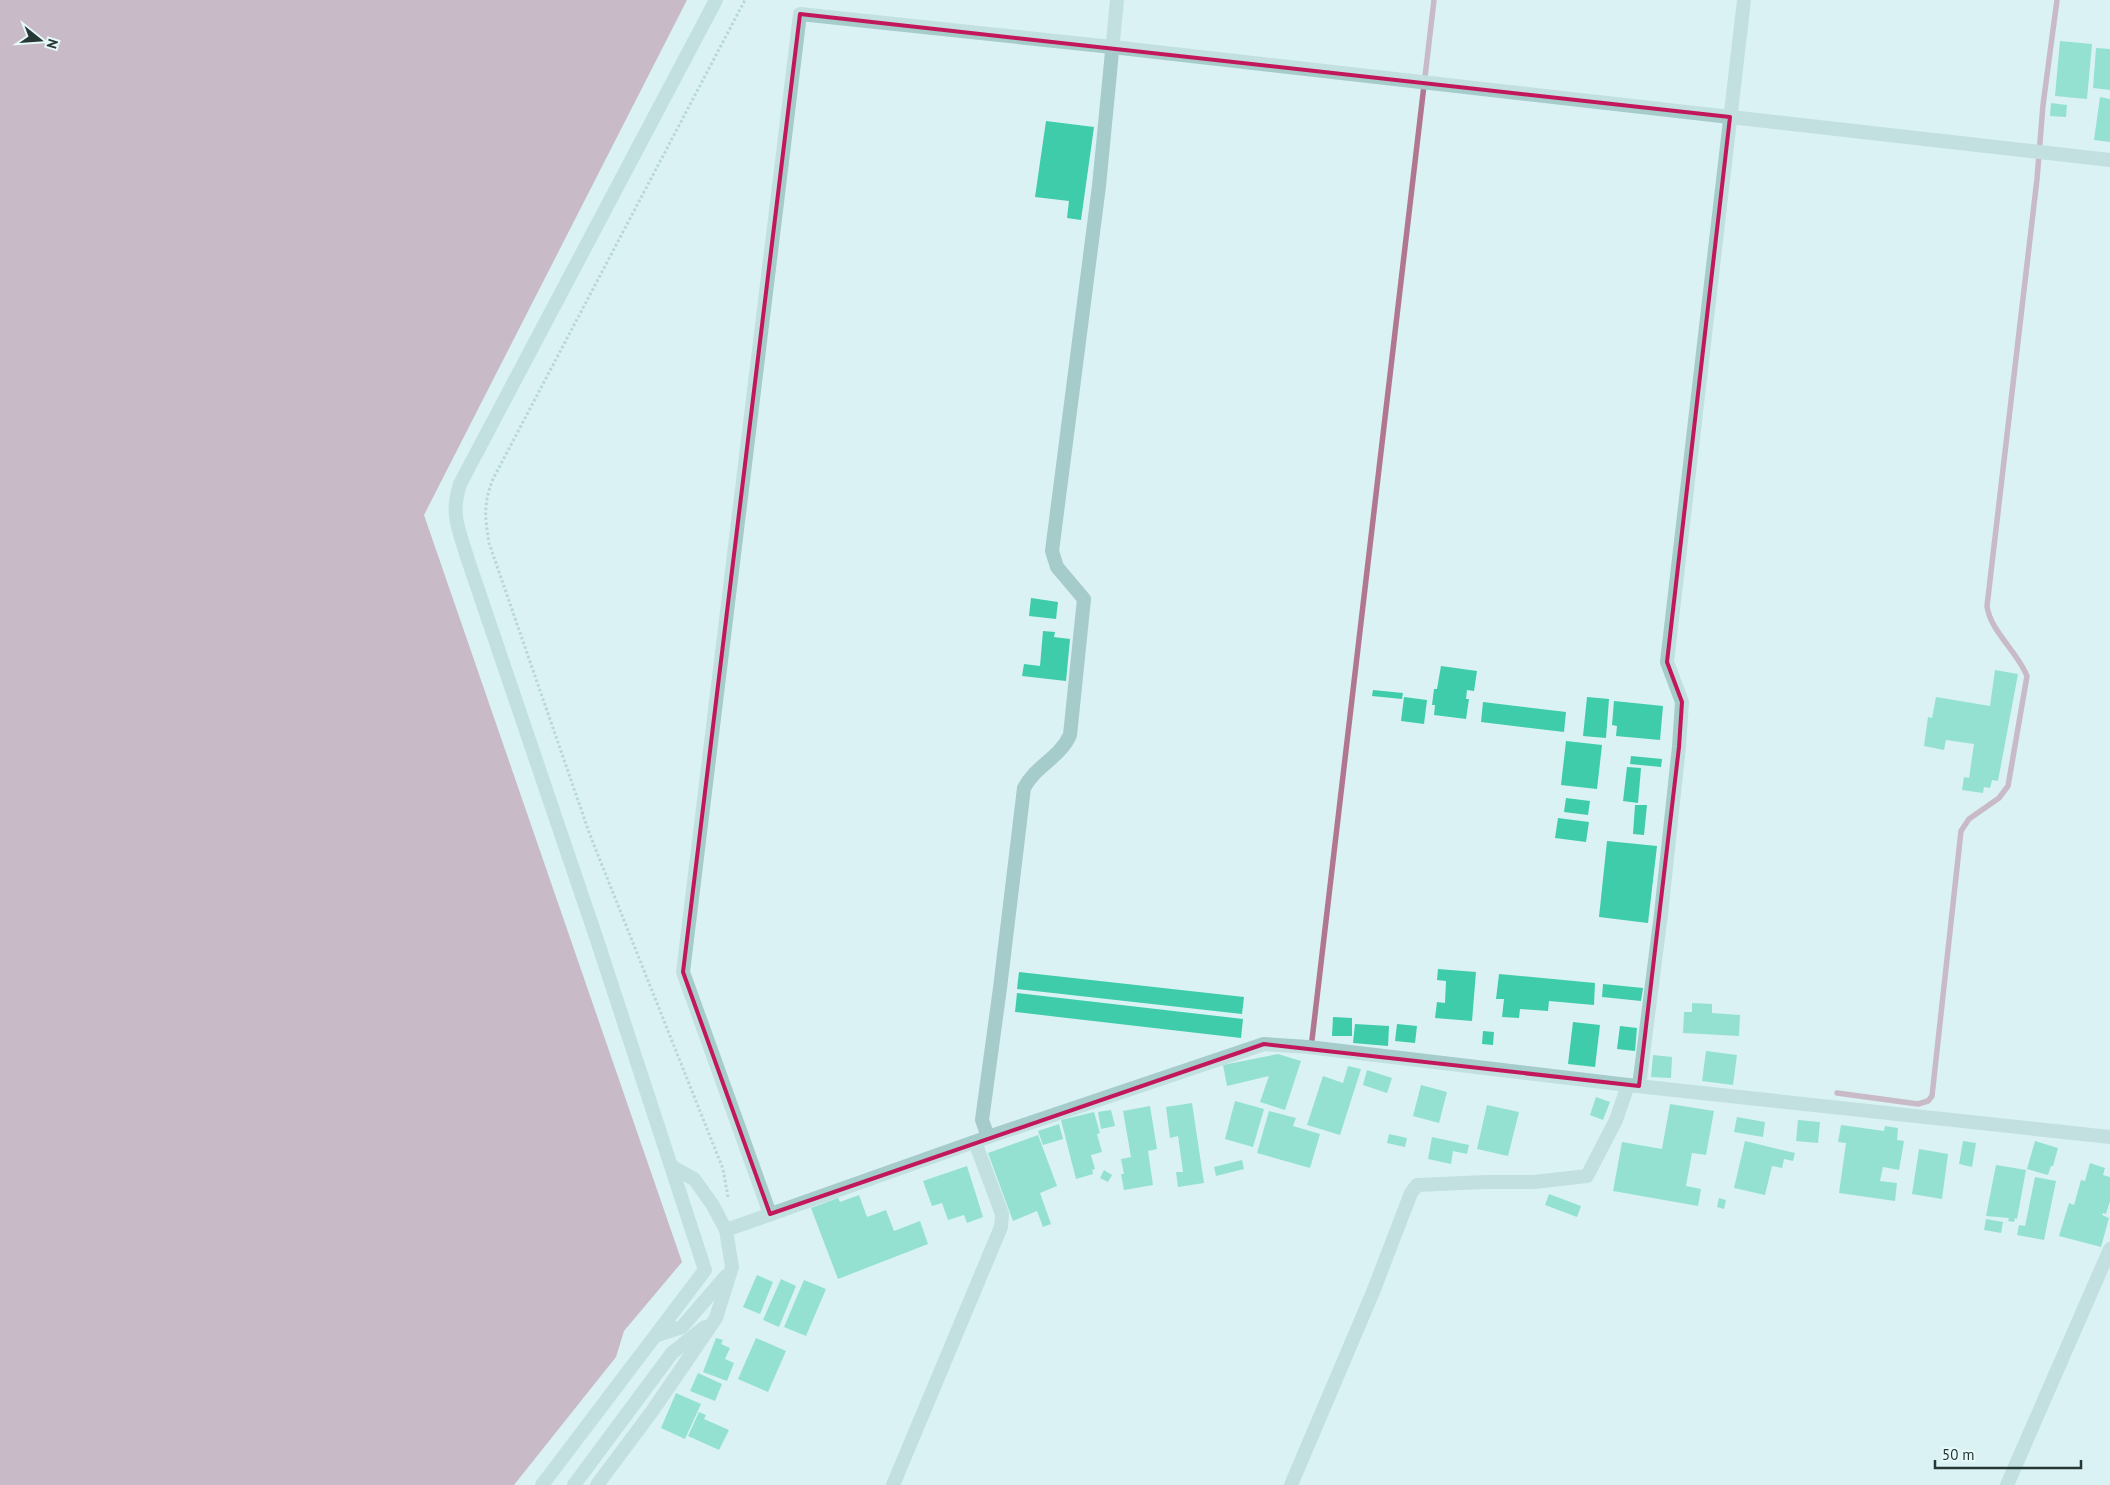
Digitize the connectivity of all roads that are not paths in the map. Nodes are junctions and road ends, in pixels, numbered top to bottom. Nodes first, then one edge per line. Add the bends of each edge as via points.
1 (716, 0) edge
2 (1117, 0) edge
3 (1744, 0) edge
4 (1112, 47) junction
5 (1730, 117) junction
6 (2110, 160) edge
7 (1634, 1085) junction
8 (2110, 1137) edge
9 (982, 1140) junction
10 (672, 1167) junction
11 (770, 1214) junction
12 (726, 1230) junction
13 (2110, 1249) edge
14 (732, 1267) junction
15 (716, 1318) junction
16 (656, 1335) junction
17 (542, 1485) edge
18 (574, 1485) edge
19 (597, 1485) edge
20 (893, 1485) edge
21 (1291, 1485) edge
22 (2007, 1485) edge

1 - 10 street via 460,484 454,515
2 - 4 street
3 - 5 street
4 - 5 street
4 - 9 street via 1099,186 1052,551 1057,567 1084,599 1070,735 1064,748 1030,776 1024,788
4 - 11 street via 800,14 683,972
5 - 6 street
5 - 7 street via 1667,662 1682,702 1680,747 1661,914
7 - 8 street
7 - 9 street via 1264,1044
7 - 21 street via 1587,1176 1534,1182 1417,1185 1410,1193 1373,1292
9 - 11 street
9 - 20 street via 1002,1214 1001,1227
10 - 12 street via 694,1179
10 - 16 street via 705,1270
11 - 12 street
12 - 14 street
13 - 22 street
14 - 15 street
14 - 16 street via 682,1327
15 - 18 street via 672,1353
15 - 19 street
16 - 17 street

